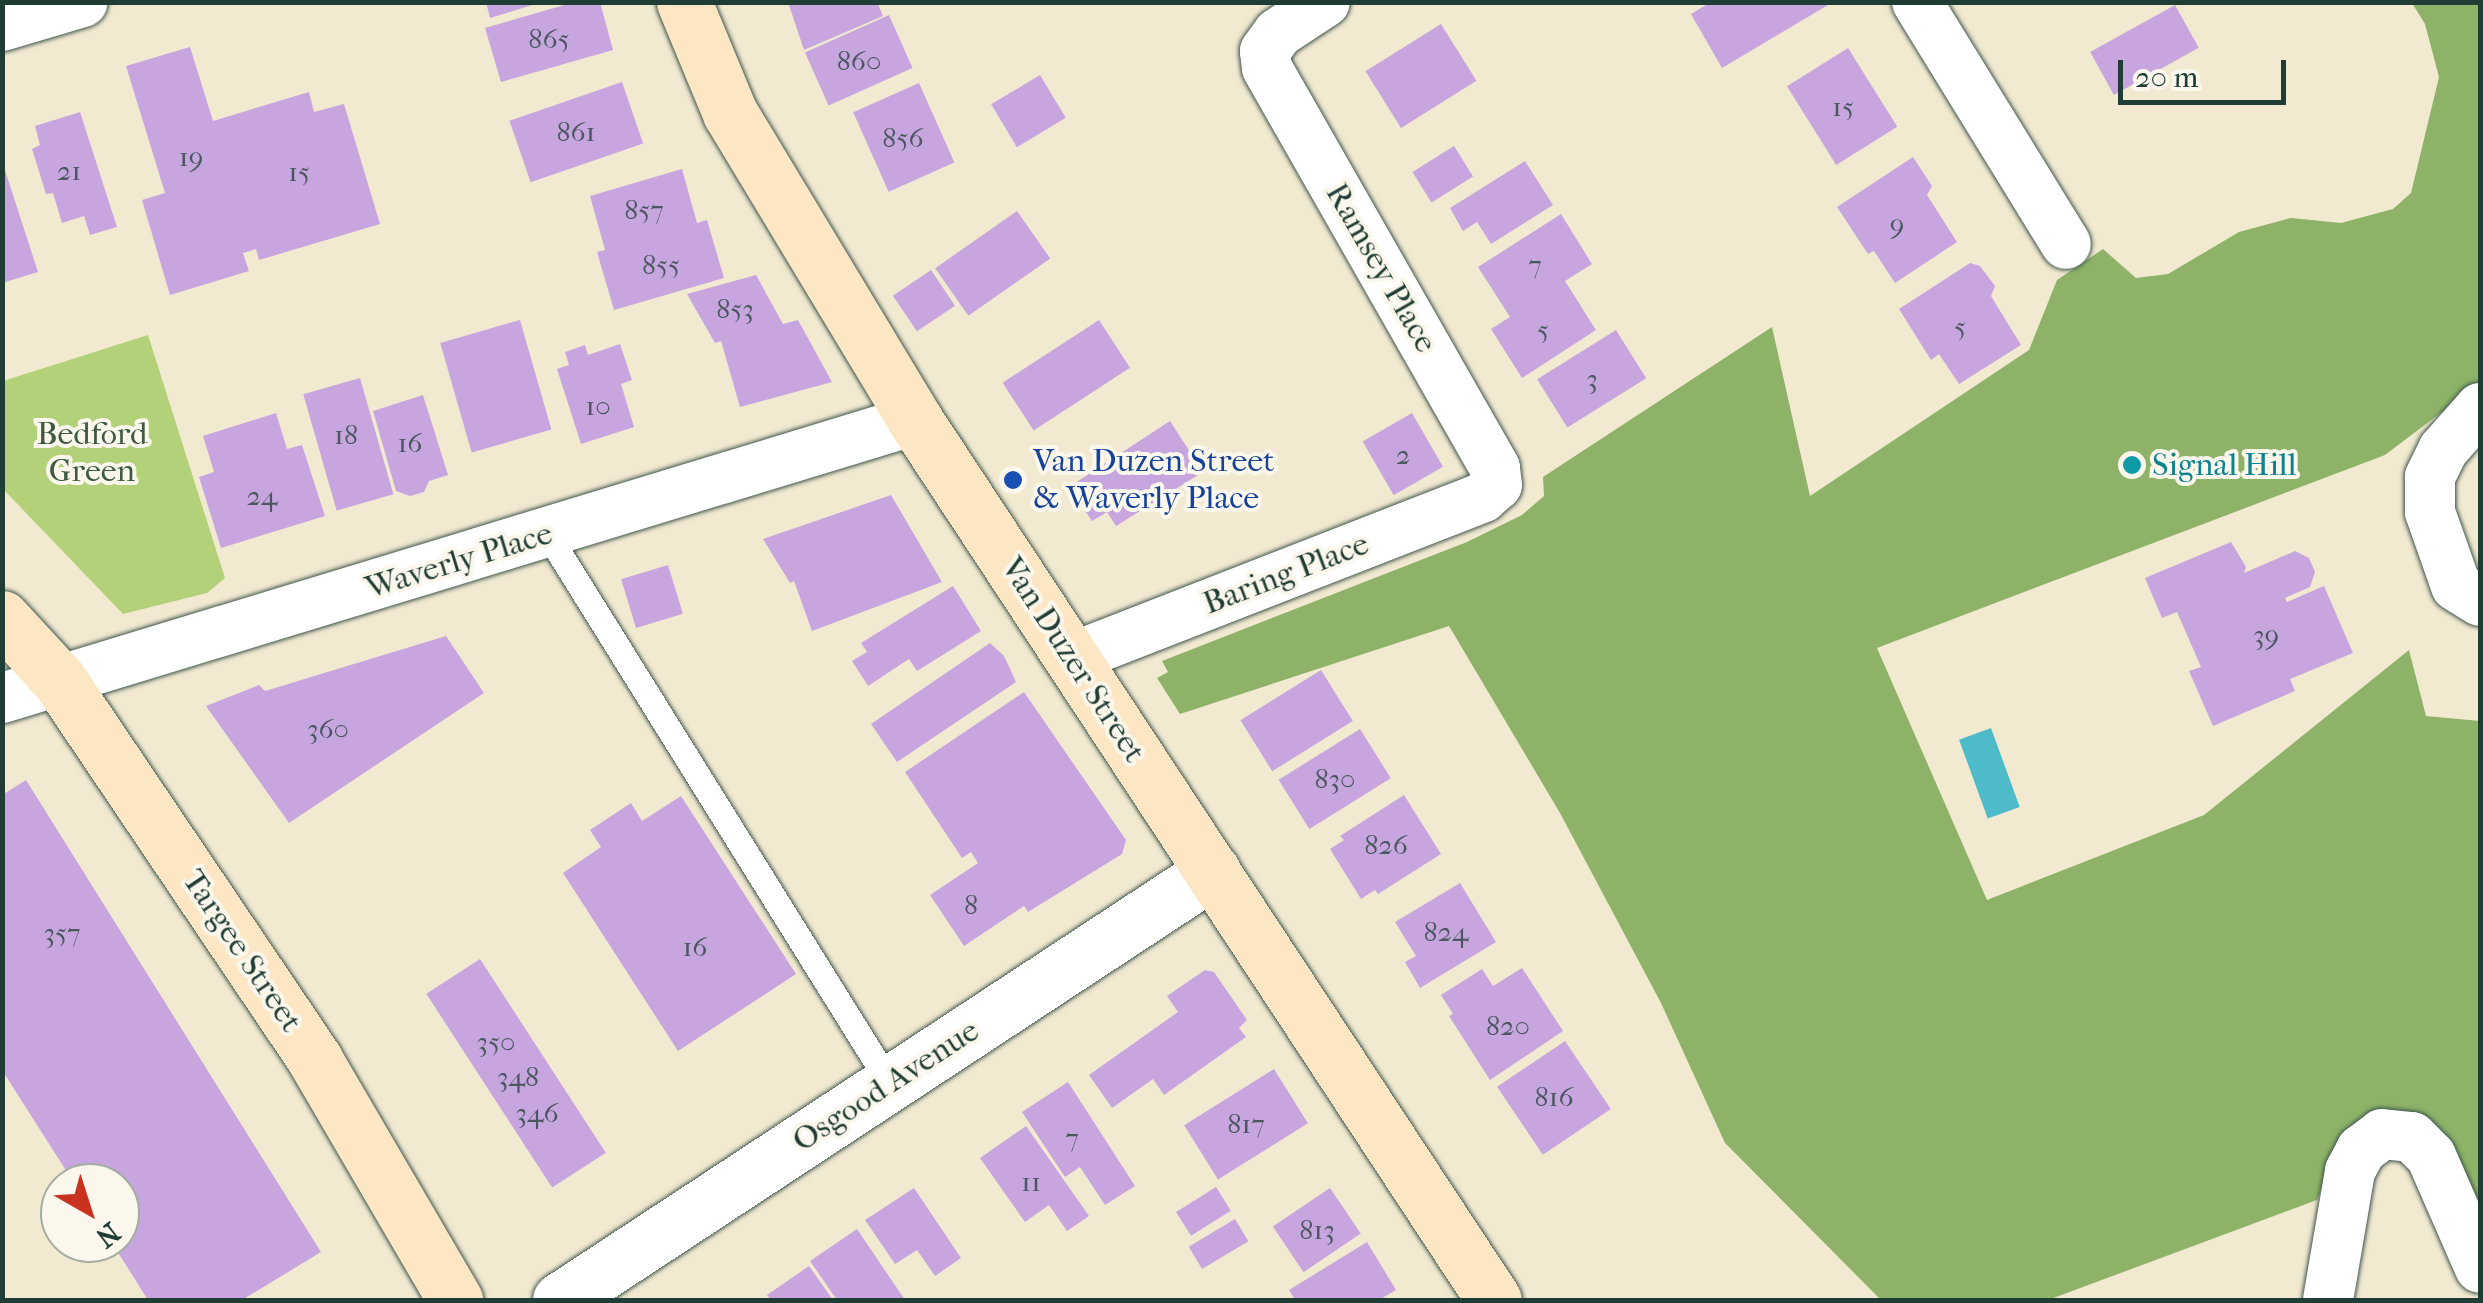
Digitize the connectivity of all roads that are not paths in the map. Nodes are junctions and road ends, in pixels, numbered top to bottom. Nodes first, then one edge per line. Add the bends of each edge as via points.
1 (83, 2) edge
2 (684, 2) edge
3 (1325, 2) edge
4 (1917, 2) edge
5 (2, 26) edge
6 (2066, 244) dead end
7 (2480, 408) edge
8 (914, 420) junction
9 (1498, 485) joint
10 (548, 534) junction
11 (2480, 601) edge
12 (2, 618) edge
13 (1072, 658) junction
14 (60, 680) junction
15 (2, 698) edge
16 (1213, 871) junction
17 (890, 1084) junction
18 (2480, 1268) edge
19 (455, 1300) edge
20 (560, 1300) edge
21 (1494, 1300) edge
22 (2328, 1300) edge

1 - 5 street
2 - 8 main road, Van Duzer Street via 730,113
3 - 9 street, Ramsey Place via 1278,32 1265,51 1266,68 1495,468
4 - 6 street
7 - 11 street via 2442,450 2430,477 2430,512 2456,586
8 - 10 street, Waverly Place
8 - 13 main road, Van Duzer Street
9 - 13 street, Baring Place via 1483,498
10 - 14 street, Waverly Place
10 - 17 lane
12 - 14 main road, Targee Street
13 - 16 main road, Van Duzer Street
14 - 15 street, Waverly Place
14 - 19 main road, Targee Street via 315,1060
16 - 17 street, Osgood Avenue
16 - 21 main road, Van Duzer Street
17 - 20 street, Osgood Avenue
18 - 22 street via 2431,1156 2412,1137 2382,1134 2361,1150 2350,1171

